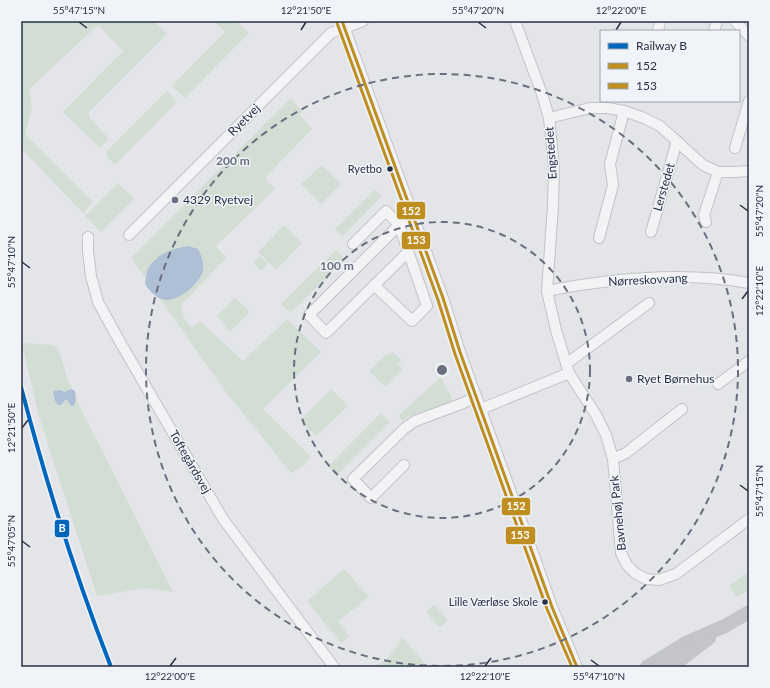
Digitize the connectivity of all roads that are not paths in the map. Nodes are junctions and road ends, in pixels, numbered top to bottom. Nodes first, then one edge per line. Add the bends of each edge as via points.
1 (363, 21) edge
2 (515, 21) edge
3 (736, 21) edge
4 (343, 24) edge
5 (749, 35) edge
6 (749, 101) edge
7 (624, 111) junction
8 (548, 118) junction
9 (677, 141) junction
10 (735, 148) dead end
11 (749, 171) edge
12 (718, 172) junction
13 (413, 216) junction
14 (706, 222) dead end
15 (399, 225) junction
16 (651, 232) dead end
17 (129, 235) dead end
18 (88, 237) dead end
19 (599, 238) dead end
20 (353, 244) dead end
21 (408, 252) junction
22 (749, 284) edge
23 (374, 285) junction
24 (547, 291) junction
25 (650, 303) dead end
26 (749, 361) edge
27 (567, 369) junction
28 (718, 384) dead end
29 (476, 397) junction
30 (480, 409) junction
31 (682, 409) dead end
32 (613, 459) junction
33 (404, 465) dead end
34 (749, 519) edge
35 (749, 612) edge
36 (725, 626) junction
37 (334, 667) edge
38 (578, 667) edge
39 (647, 667) edge
40 (671, 667) edge

1 - 4 street, Ryetvej
2 - 8 street, Engstedet via 542,94
3 - 5 street
4 - 13 street
4 - 17 street, Ryetvej
6 - 10 street
7 - 8 street, Lerstedet via 590,108
7 - 9 street, Lerstedet via 660,126
7 - 19 street via 610,164 613,185
8 - 24 street, Engstedet via 554,166
9 - 12 street, Lerstedet via 703,165
9 - 16 street, Lerstedet
11 - 12 street, Lerstedet
12 - 14 street via 704,216
13 - 15 street
13 - 29 street
15 - 20 street via 386,211
15 - 21 street
15 - 23 street via 309,315 326,333
18 - 37 street, Toftegårdsvej via 91,276 98,302 120,342 223,519
21 - 23 street
21 - 23 street via 427,306 412,321
22 - 24 street, Nørreskovvang via 697,277 630,278
24 - 27 street, Bavnehøj Park
25 - 27 street
26 - 28 street
27 - 30 street
27 - 32 street, Bavnehøj Park via 596,415 606,435
29 - 30 street
29 - 33 street via 415,421 353,479 371,498
30 - 38 street via 552,606
31 - 32 street, Bavnehøj Park via 626,453
32 - 34 street, Bavnehøj Park via 621,553 627,565 646,579 659,580 676,574
35 - 36 street
36 - 39 street via 686,643
36 - 40 street

